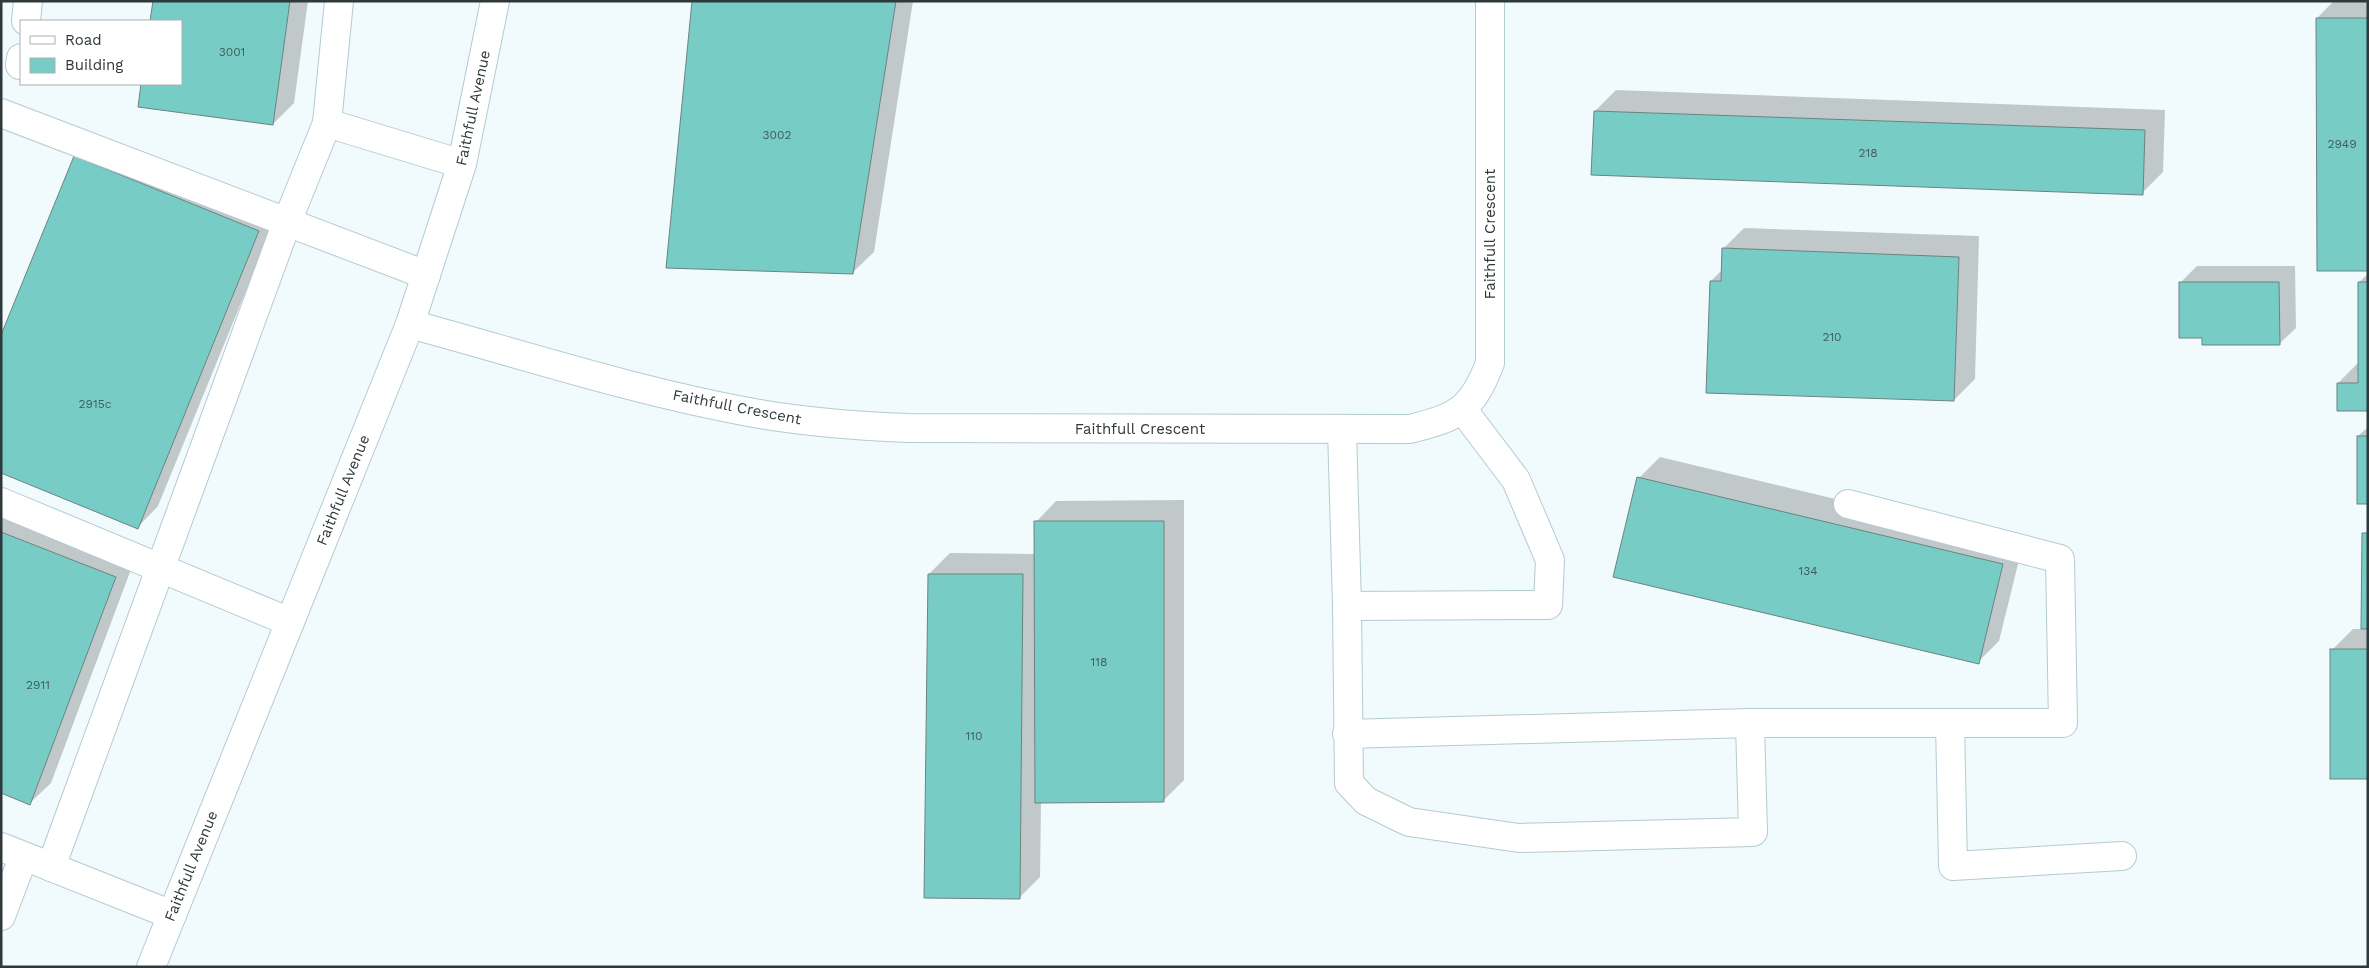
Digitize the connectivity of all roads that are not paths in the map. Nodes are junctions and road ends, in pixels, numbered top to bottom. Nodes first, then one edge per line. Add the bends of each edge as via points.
1 (28, 1) edge
2 (339, 1) edge
3 (495, 1) edge
4 (1490, 1) edge
5 (26, 20) edge
6 (1, 112) edge
7 (327, 124) junction
8 (462, 164) junction
9 (287, 222) junction
10 (426, 275) junction
11 (410, 324) junction
12 (1463, 410) junction
13 (1342, 430) junction
14 (1, 502) edge
15 (1848, 504) dead end
16 (161, 567) junction
17 (1347, 606) junction
18 (290, 622) junction
19 (1750, 723) junction
20 (1950, 723) junction
21 (1347, 734) junction
22 (12, 852) edge
23 (2122, 856) dead end
24 (51, 867) junction
25 (172, 915) junction
26 (1, 916) edge
27 (151, 967) edge

1 - 5 street
2 - 7 street
3 - 8 street, Faithfull Avenue
4 - 12 street, Faithfull Crescent via 1490,363 1480,389
6 - 9 street
7 - 8 street
7 - 9 street
8 - 10 street, Faithfull Avenue
9 - 10 street
9 - 16 street
10 - 11 street, Faithfull Avenue
11 - 13 street, Faithfull Crescent via 685,399 830,424 918,428
11 - 18 street, Faithfull Avenue
12 - 13 street, Faithfull Crescent via 1410,430
12 - 17 street via 1516,480 1550,560 1548,605
13 - 17 street
14 - 16 street
15 - 20 street via 2060,559 2063,723
16 - 18 street
16 - 24 street
17 - 21 street
18 - 25 street, Faithfull Avenue
19 - 20 street
19 - 21 street
19 - 21 street via 1753,832 1519,838 1409,822 1366,802 1349,783
20 - 23 street via 1953,866
22 - 24 street
22 - 26 street
24 - 25 street
25 - 27 street, Faithfull Avenue

